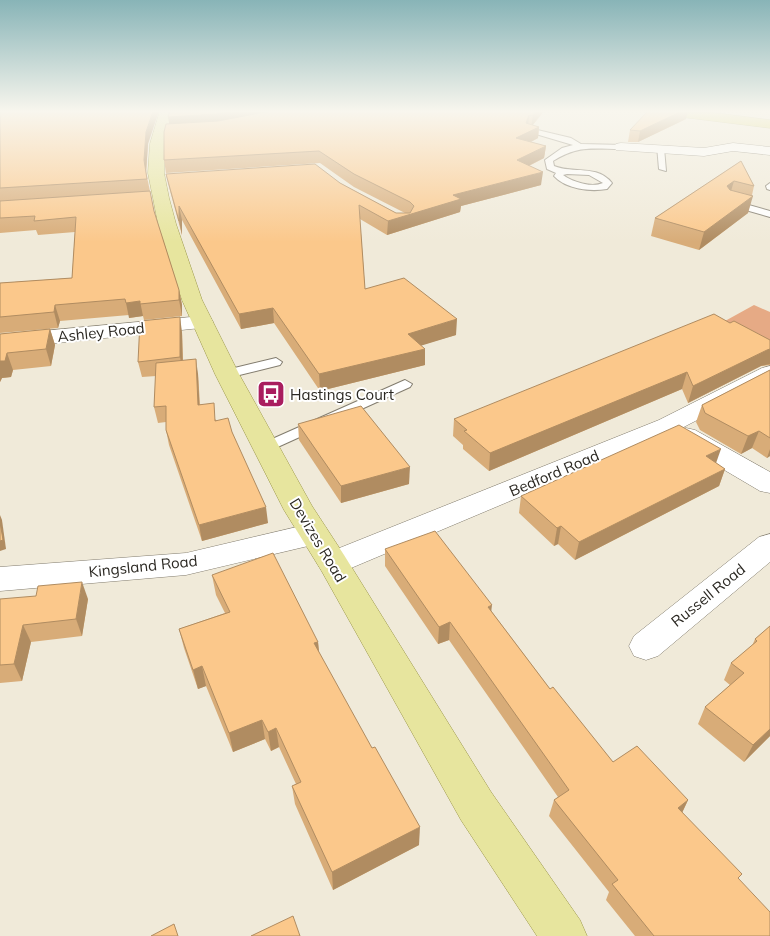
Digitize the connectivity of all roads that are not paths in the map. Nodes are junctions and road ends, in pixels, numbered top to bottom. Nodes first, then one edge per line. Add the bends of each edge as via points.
1 (156, 155) edge
2 (558, 155) edge
3 (661, 155) edge
4 (663, 169) dead end
5 (562, 172) junction
6 (730, 203) edge
7 (770, 214) edge
8 (202, 322) junction
9 (0, 342) edge
10 (276, 362) dead end
11 (770, 373) edge
12 (227, 374) junction
13 (406, 384) dead end
14 (668, 425) junction
15 (266, 447) junction
16 (770, 484) edge
17 (314, 534) junction
18 (770, 545) edge
19 (333, 563) junction
20 (0, 579) edge
21 (646, 646) dead end
22 (564, 936) edge

1 - 8 main road, Devizes Road via 167,224
2 - 5 lane via 549,160 550,168
3 - 4 lane
5 - 5 lane via 584,172 608,183 604,187 581,186 561,179 558,176
6 - 7 lane
8 - 9 street, Ashley Road
8 - 12 main road, Devizes Road
10 - 12 lane
11 - 14 street, Bedford Road
12 - 15 main road, Devizes Road
13 - 15 lane
14 - 16 street
14 - 19 street, Bedford Road
15 - 17 main road, Devizes Road
17 - 19 main road, Devizes Road
17 - 20 street, Kingsland Road via 186,564
18 - 21 street, Russell Road
19 - 22 main road, Devizes Road via 476,806

